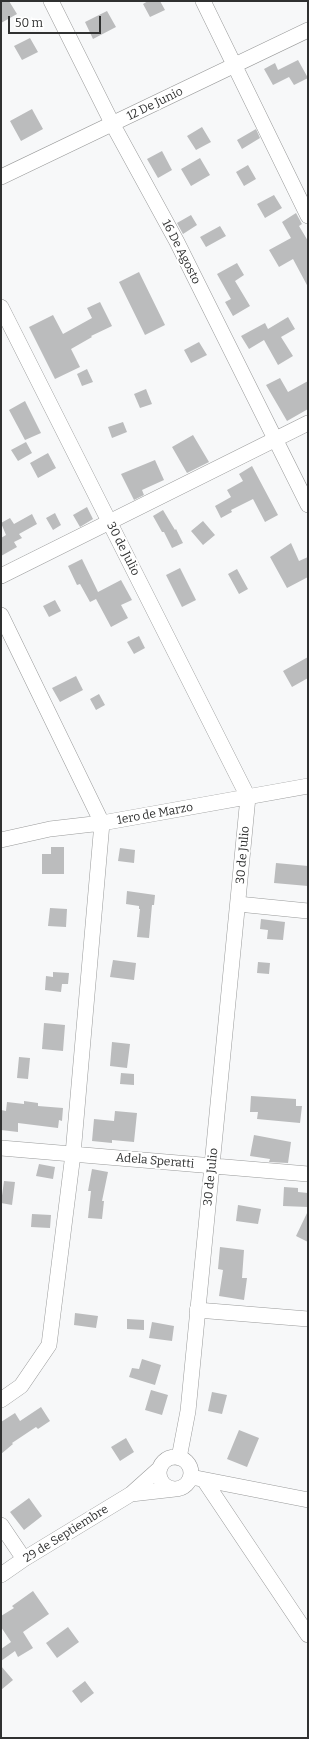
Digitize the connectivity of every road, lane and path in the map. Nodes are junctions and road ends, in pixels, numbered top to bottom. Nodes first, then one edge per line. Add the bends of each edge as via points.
1 (51, 1) edge
2 (203, 1) edge
3 (308, 30) edge
4 (234, 65) junction
5 (113, 125) junction
6 (1, 178) edge
7 (308, 216) edge
8 (1, 307) edge
9 (308, 423) edge
10 (276, 440) junction
11 (308, 505) edge
12 (110, 523) junction
13 (1, 576) edge
14 (1, 615) edge
15 (308, 786) edge
16 (248, 797) junction
17 (102, 824) junction
18 (1, 840) edge
19 (238, 904) junction
20 (308, 911) edge
21 (1, 1148) edge
22 (73, 1154) junction
23 (212, 1166) junction
24 (308, 1174) edge
25 (197, 1310) junction
26 (308, 1319) edge
27 (1, 1400) edge
28 (179, 1458) junction
29 (160, 1468) junction
30 (197, 1478) junction
31 (175, 1489) junction
32 (131, 1494) junction
33 (308, 1500) edge
34 (1, 1525) edge
35 (24, 1559) junction
36 (1, 1575) edge
37 (308, 1634) edge

1 - 5 street, 16 De Agosto
2 - 4 street
3 - 4 street, 12 De Junio
4 - 5 street, 12 De Junio
4 - 7 street
5 - 6 street, 12 De Junio
5 - 10 street, 16 De Agosto via 177,242
8 - 12 street, 30 de Julio
9 - 10 street
10 - 11 street, 16 De Agosto
10 - 12 street
12 - 13 street
12 - 16 street, 30 de Julio
14 - 17 street
15 - 16 street, 1ero de Marzo
16 - 17 street, 1ero de Marzo
16 - 19 street, 30 de Julio
17 - 18 street, 1ero de Marzo via 50,830
17 - 22 street
19 - 20 street
19 - 23 street, 30 de Julio
21 - 22 street, Adela Speratti
22 - 23 street, Adela Speratti
22 - 27 street via 49,1345 21,1386
23 - 24 street, Adela Speratti
23 - 25 street, 30 de Julio
25 - 26 street
25 - 28 street, 30 de Julio via 188,1411
28 - 29 street via 166,1460
28 - 30 street via 189,1466
29 - 31 street via 162,1482
29 - 32 street
30 - 31 street
30 - 33 street
30 - 37 street
31 - 32 street
32 - 35 street, 29 de Septiembre
34 - 35 street
35 - 36 street, 29 de Septiembre

